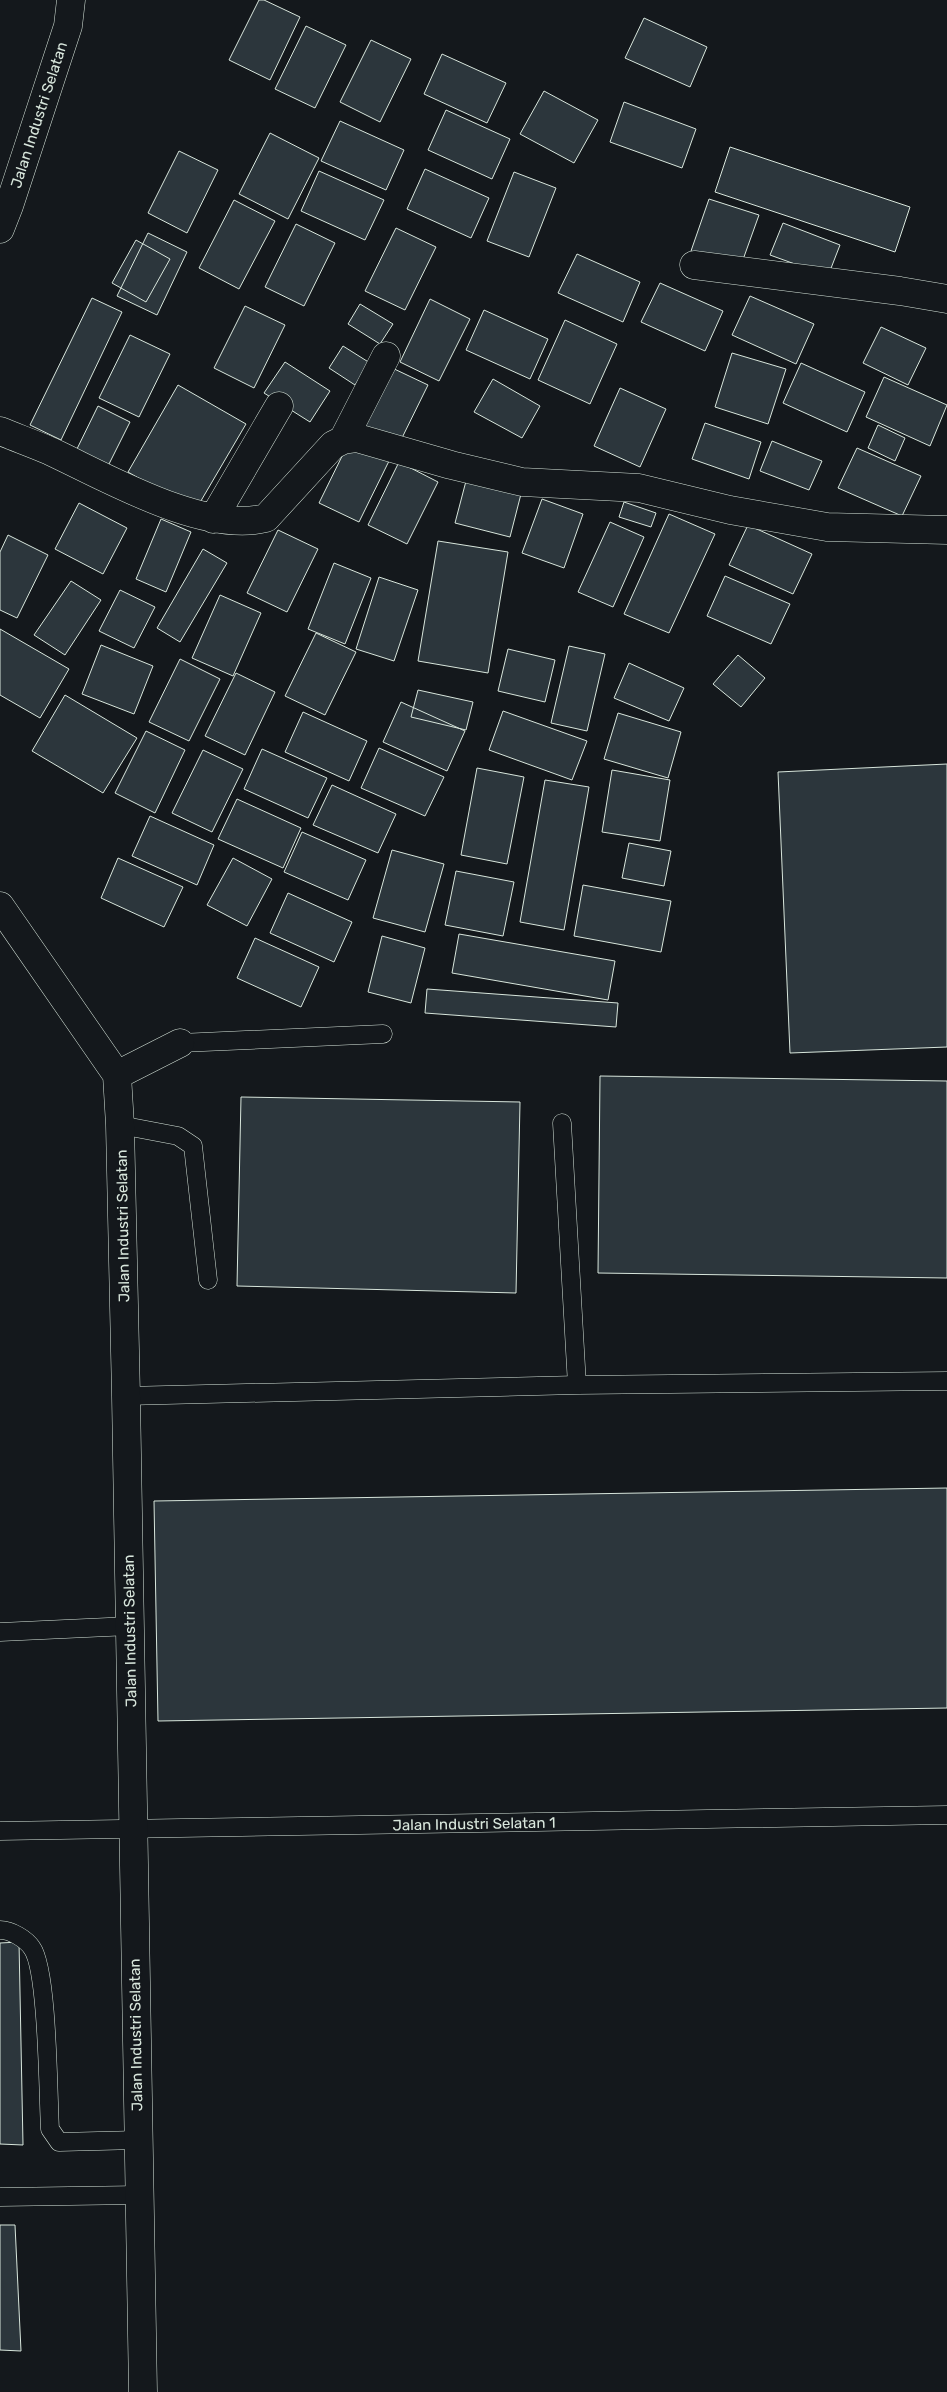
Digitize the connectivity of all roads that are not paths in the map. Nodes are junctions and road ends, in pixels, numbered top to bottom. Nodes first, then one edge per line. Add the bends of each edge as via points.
1 (71, 0) edge
2 (0, 228) edge
3 (694, 265) dead end
4 (947, 299) edge
5 (386, 356) dead end
6 (279, 406) dead end
7 (0, 431) edge
8 (343, 440) junction
9 (213, 519) junction
10 (947, 530) edge
11 (0, 906) edge
12 (383, 1034) dead end
13 (180, 1043) joint
14 (117, 1075) junction
15 (562, 1124) dead end
16 (120, 1125) junction
17 (208, 1280) dead end
18 (947, 1381) edge
19 (578, 1385) junction
20 (126, 1396) junction
21 (130, 1626) junction
22 (0, 1632) edge
23 (947, 1815) edge
24 (133, 1830) junction
25 (0, 1831) edge
26 (0, 1930) edge
27 (138, 2140) junction
28 (139, 2195) junction
29 (0, 2197) edge
30 (143, 2392) edge

1 - 2 street, Jalan Industri Selatan via 68,26
3 - 4 street
5 - 8 street
6 - 9 street
7 - 9 street via 137,494
8 - 9 street via 332,445 266,518 255,521
8 - 10 street via 371,441 522,482 639,488 730,510 827,527
11 - 14 street
12 - 13 lane
13 - 14 street
14 - 16 street, Jalan Industri Selatan
15 - 19 lane
16 - 17 lane via 178,1136 193,1146
16 - 20 street, Jalan Industri Selatan
18 - 19 lane
19 - 20 lane
20 - 21 street, Jalan Industri Selatan
21 - 22 lane
21 - 24 street, Jalan Industri Selatan
23 - 24 lane, Jalan Industri Selatan 1
24 - 25 lane, Jalan Industri Selatan 1
24 - 27 street, Jalan Industri Selatan
26 - 27 lane via 22,1938 33,1949 42,1980 50,2130 59,2142
27 - 28 street, Jalan Industri Selatan
28 - 29 lane
28 - 30 street, Jalan Industri Selatan

